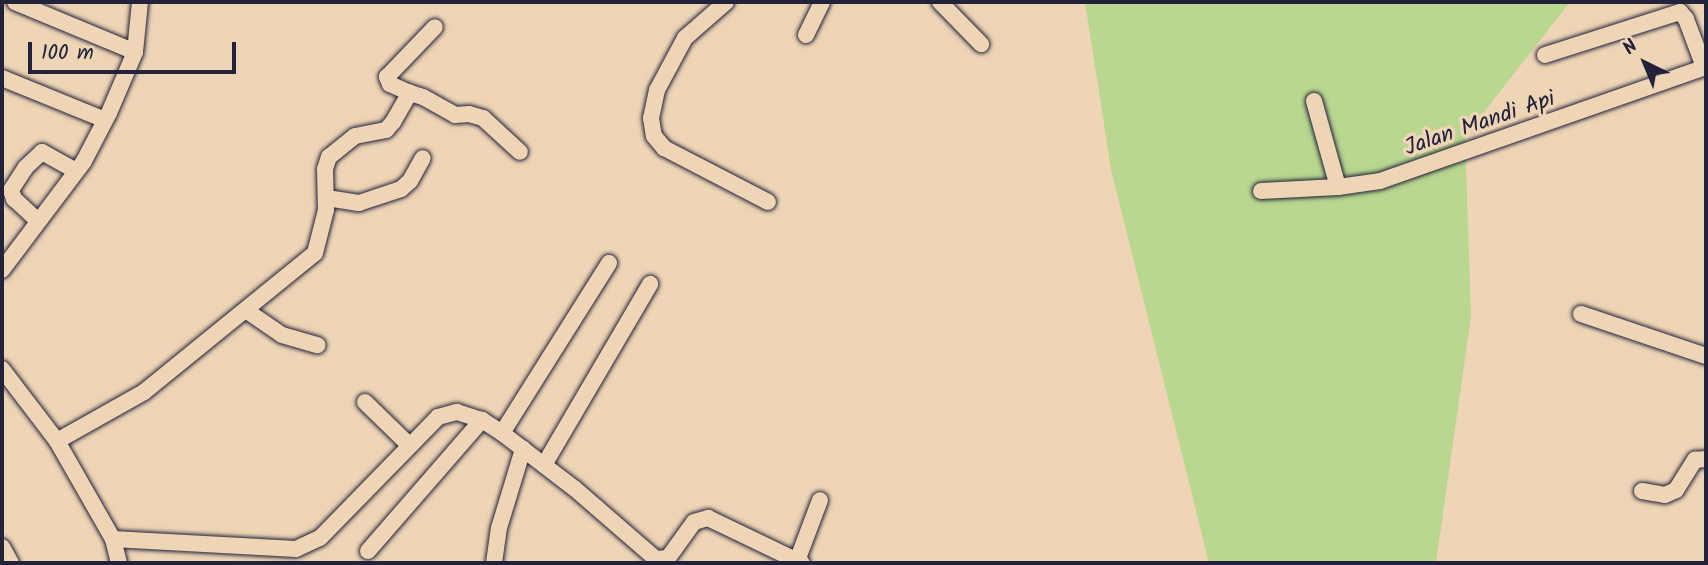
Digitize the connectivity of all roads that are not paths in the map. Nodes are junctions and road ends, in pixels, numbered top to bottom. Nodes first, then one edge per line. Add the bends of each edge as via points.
1 (15, 2) edge
2 (140, 2) edge
3 (726, 2) edge
4 (822, 2) edge
5 (940, 2) edge
6 (435, 27) dead end
7 (806, 35) dead end
8 (981, 44) dead end
9 (135, 52) junction
10 (1545, 55) dead end
11 (1705, 67) edge
12 (2, 78) edge
13 (410, 93) junction
14 (1314, 101) dead end
15 (105, 120) junction
16 (520, 152) dead end
17 (423, 158) dead end
18 (76, 171) junction
19 (1338, 187) junction
20 (1261, 191) dead end
21 (327, 198) junction
22 (768, 202) dead end
23 (38, 221) junction
24 (608, 263) dead end
25 (2, 270) edge
26 (650, 284) dead end
27 (247, 311) junction
28 (1581, 314) dead end
29 (318, 345) dead end
30 (1706, 356) edge
31 (2, 369) edge
32 (365, 402) dead end
33 (482, 420) junction
34 (502, 433) junction
35 (57, 442) junction
36 (408, 444) junction
37 (523, 449) junction
38 (1706, 459) edge
39 (544, 465) junction
40 (1642, 491) dead end
41 (820, 500) dead end
42 (113, 539) junction
43 (2, 547) edge
44 (368, 551) dead end
45 (799, 562) edge
46 (11, 563) edge
47 (119, 563) edge
48 (495, 563) edge

1 - 9 street
2 - 9 street
3 - 22 street via 685,38 657,90 651,118 654,136 675,155
4 - 7 street
5 - 8 street
6 - 13 street via 387,77 390,84
9 - 15 street
10 - 11 street via 1679,12
11 - 19 street, Jalan Mandi Api via 1423,168
12 - 15 street
13 - 16 street via 455,116 483,118
13 - 21 street via 386,130 355,136 329,157
14 - 19 street
15 - 18 street
17 - 21 street via 401,189 359,203
18 - 23 street
18 - 23 street via 42,152 26,167 12,190 14,199
19 - 20 street, Jalan Mandi Api
21 - 27 street via 315,253
23 - 25 street
24 - 34 street
26 - 39 street
27 - 29 street via 282,335
27 - 35 street via 144,392
28 - 30 street
31 - 35 street
32 - 36 street
33 - 34 street
33 - 36 street via 457,412 438,416
33 - 44 street
34 - 37 street
35 - 42 street
36 - 42 street via 320,538 296,549
37 - 39 street
37 - 48 street via 499,528
38 - 40 street via 1695,460 1676,490 1665,495
39 - 45 street via 656,559 668,558 694,522 708,518
41 - 45 street
42 - 47 street
43 - 46 street

